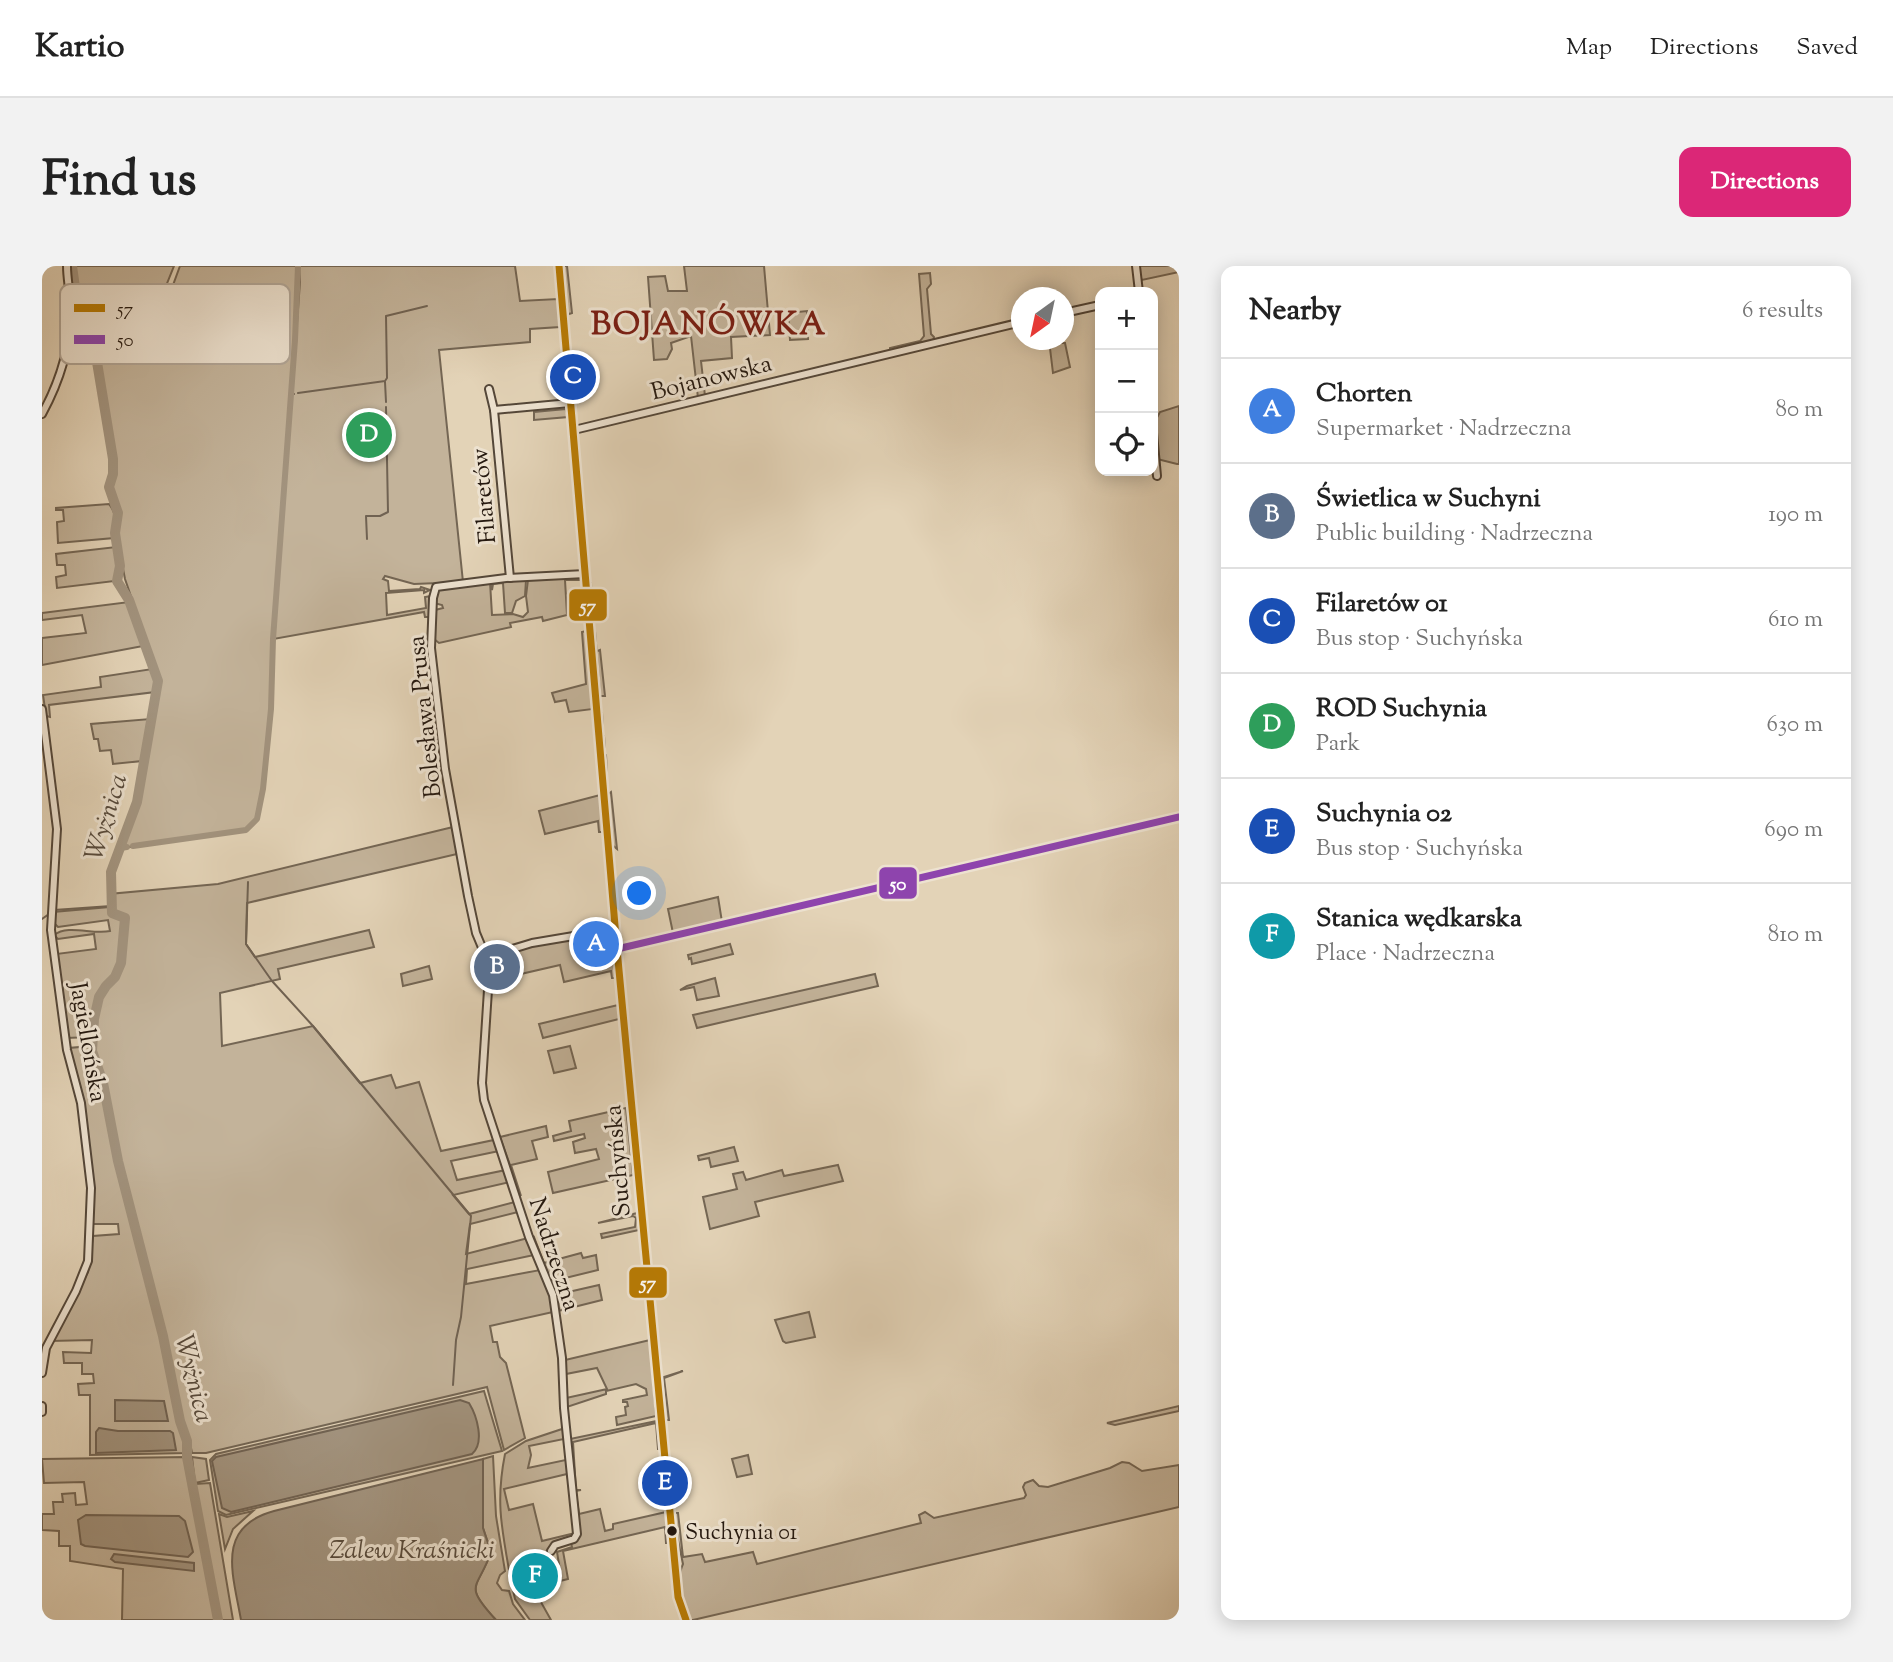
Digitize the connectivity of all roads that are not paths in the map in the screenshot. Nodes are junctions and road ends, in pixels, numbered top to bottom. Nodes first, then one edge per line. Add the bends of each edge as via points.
1 (67, 266) edge
2 (559, 266) edge
3 (1136, 266) edge
4 (68, 284) edge
5 (1138, 287) edge
6 (1095, 306) edge
7 (1074, 311) edge
8 (1011, 324) edge
9 (62, 364) edge
10 (489, 389) dead end
11 (570, 403) junction
12 (494, 410) junction
13 (42, 414) edge
14 (574, 430) junction
15 (585, 574) junction
16 (510, 578) junction
17 (42, 709) edge
18 (1179, 817) edge
19 (456, 827) joint
20 (615, 929) junction
21 (51, 930) junction
22 (42, 931) edge
23 (617, 949) junction
24 (486, 957) junction
25 (42, 1373) edge
26 (42, 1406) edge
27 (42, 1412) edge
28 (551, 1550) dead end
29 (686, 1620) edge

1 - 4 street
2 - 11 street
3 - 5 street
6 - 7 street
8 - 14 street, Bojanowska
9 - 13 street
10 - 12 street, Filaretów
11 - 12 street, Filaretów
11 - 14 street
12 - 16 street, Filaretów
14 - 15 street
15 - 16 street, Bolesława Prusa
15 - 20 street, Suchyńska
16 - 19 street, Bolesława Prusa via 434,588 431,648
17 - 21 street, Jagiellońska via 57,829
18 - 23 street
19 - 24 street, Nadrzeczna via 474,923
20 - 23 street, Suchyńska
20 - 24 street via 532,943
21 - 22 street
21 - 25 street, Jagiellońska via 67,1050 81,1103 91,1172 91,1208 86,1268 46,1348
23 - 29 street, Suchyńska via 678,1597
24 - 28 street, Nadrzeczna via 484,1100 553,1295 562,1358 577,1534
26 - 27 street

